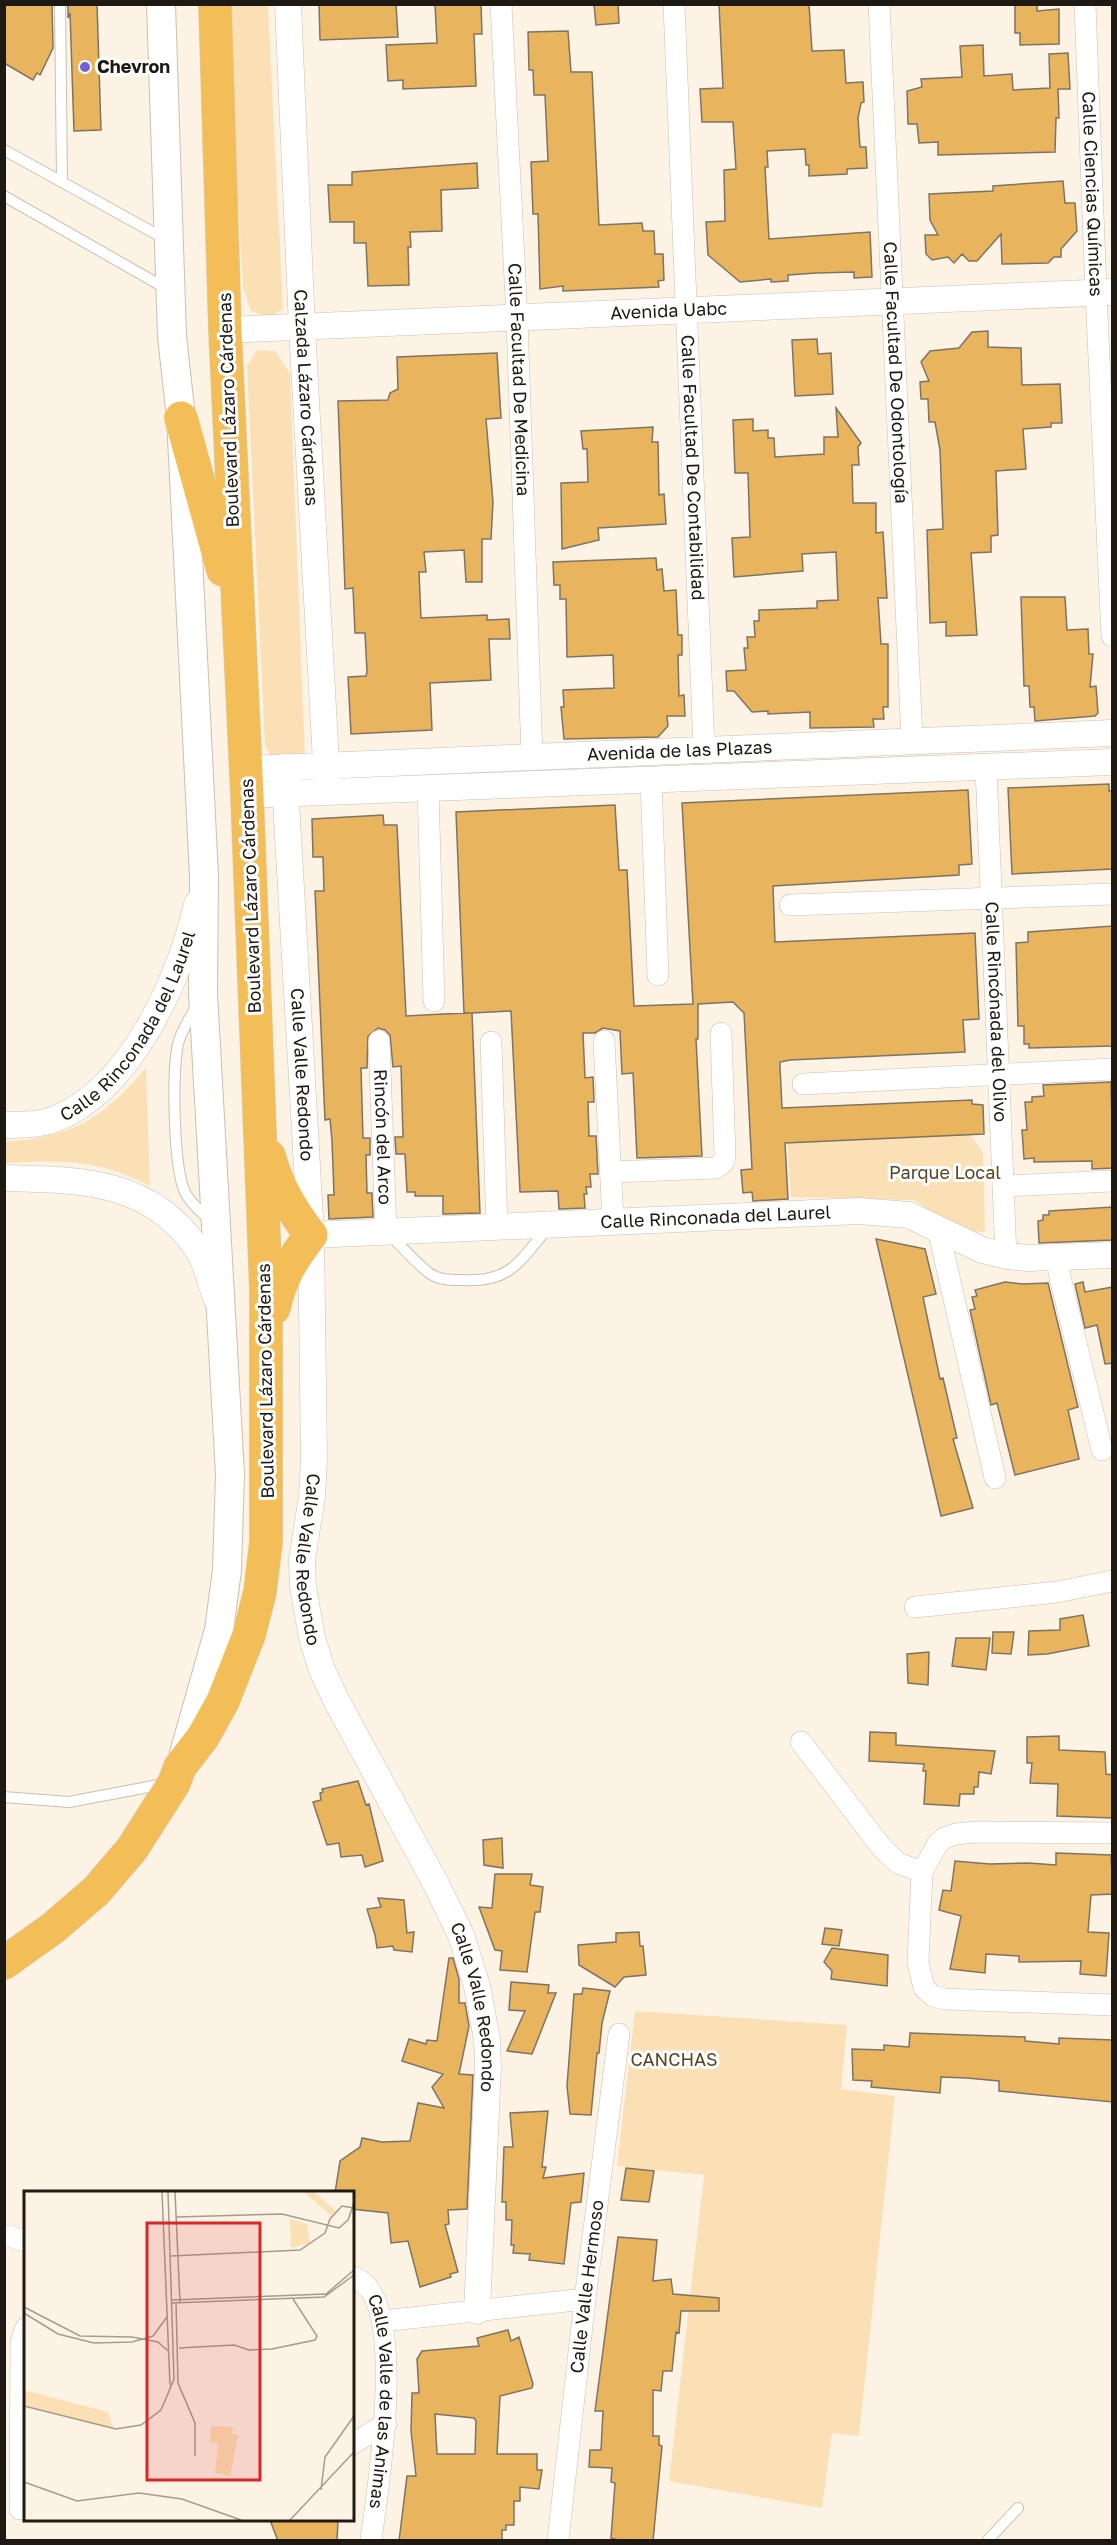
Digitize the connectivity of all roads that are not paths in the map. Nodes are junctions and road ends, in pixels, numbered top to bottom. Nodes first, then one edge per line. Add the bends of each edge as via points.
1 (60, 4) edge
2 (161, 4) edge
3 (215, 4) edge
4 (288, 4) edge
5 (501, 4) edge
6 (674, 4) edge
7 (879, 4) edge
8 (1085, 4) edge
9 (4, 150) edge
10 (62, 180) junction
11 (4, 196) edge
12 (170, 242) junction
13 (170, 291) junction
14 (1104, 293) edge
15 (892, 302) junction
16 (687, 311) junction
17 (517, 319) junction
18 (302, 328) junction
19 (225, 330) junction
20 (181, 418) junction
21 (239, 626) junction
22 (1113, 636) edge
23 (1113, 733) edge
24 (912, 740) junction
25 (704, 749) junction
26 (532, 757) junction
27 (1113, 762) edge
28 (326, 765) junction
29 (284, 767) junction
30 (986, 768) junction
31 (651, 780) junction
32 (247, 782) junction
33 (428, 788) junction
34 (328, 792) junction
35 (286, 794) junction
36 (204, 876) junction
37 (1113, 894) edge
38 (992, 898) junction
39 (790, 905) dead end
40 (657, 975) dead end
41 (434, 1001) dead end
42 (721, 1033) dead end
43 (379, 1041) dead end
44 (604, 1041) dead end
45 (491, 1042) dead end
46 (1113, 1069) edge
47 (999, 1075) junction
48 (803, 1084) dead end
49 (258, 1117) junction
50 (4, 1125) edge
51 (611, 1172) junction
52 (4, 1178) edge
53 (1113, 1181) edge
54 (1003, 1186) junction
55 (613, 1221) junction
56 (551, 1224) junction
57 (497, 1227) junction
58 (938, 1229) junction
59 (387, 1232) junction
60 (311, 1235) junction
61 (1113, 1255) edge
62 (1006, 1256) junction
63 (1058, 1258) junction
64 (222, 1316) junction
65 (267, 1351) junction
66 (1102, 1450) dead end
67 (995, 1478) dead end
68 (1113, 1581) edge
69 (915, 1607) dead end
70 (801, 1742) dead end
71 (177, 1775) junction
72 (4, 1797) edge
73 (1113, 1833) edge
74 (922, 1872) junction
75 (4, 1963) edge
76 (1113, 2005) edge
77 (619, 2034) dead end
78 (4, 2235) edge
79 (24, 2240) edge
80 (354, 2277) edge
81 (585, 2299) junction
82 (477, 2311) junction
83 (383, 2321) junction
84 (24, 2334) edge
85 (386, 2424) junction
86 (354, 2443) edge
87 (1018, 2508) dead end
88 (17, 2509) edge
89 (371, 2541) edge
90 (558, 2541) edge
91 (988, 2541) edge

1 - 10 lane
2 - 12 main road, Boulevard Lázaro Cárdenas
3 - 19 highway, Boulevard Lázaro Cárdenas
4 - 18 street, Calzada Lázaro Cárdenas
5 - 17 street, Calle Facultad De Medicina
6 - 16 street, Calle Facultad De Contabilidad
7 - 15 street, Calle Facultad De Odontología
8 - 14 street, Calle Ciencias Químicas
9 - 10 lane
10 - 12 lane
11 - 13 lane
12 - 13 main road, Boulevard Lázaro Cárdenas
13 - 20 main road, Boulevard Lázaro Cárdenas
14 - 15 street, Avenida Uabc
14 - 22 street, Calle Ciencias Químicas
15 - 16 street, Avenida Uabc
15 - 24 street, Calle Facultad De Odontología
16 - 17 street, Avenida Uabc
16 - 25 street, Calle Facultad De Contabilidad
17 - 18 street, Avenida Uabc
17 - 26 street, Calle Facultad De Medicina
18 - 19 street, Avenida Uabc
18 - 28 street, Calzada Lázaro Cárdenas
19 - 21 highway, Boulevard Lázaro Cárdenas
20 - 21 highway
20 - 36 main road, Boulevard Lázaro Cárdenas
21 - 32 highway, Boulevard Lázaro Cárdenas
23 - 24 street, Avenida de las Plazas
24 - 25 street, Avenida de las Plazas
25 - 26 street, Avenida de las Plazas
26 - 28 street, Avenida de las Plazas
27 - 30 street, Avenida de las Plazas
28 - 29 street, Avenida de las Plazas
28 - 34 street, Calzada Lázaro Cárdenas
29 - 32 street, Avenida de las Plazas
29 - 35 street, Calle Valle Redondo
30 - 31 street, Avenida de las Plazas
30 - 38 street, Calle Rincónada del Olivo
31 - 33 street, Avenida de las Plazas
31 - 40 street
32 - 35 street, Avenida de las Plazas
32 - 49 highway, Boulevard Lázaro Cárdenas
33 - 34 street, Avenida de las Plazas
33 - 41 street
34 - 35 street, Avenida de las Plazas
35 - 60 street, Calle Valle Redondo
36 - 50 street, Calle Rinconada del Laurel via 190,936 173,979 136,1049 83,1104 53,1119
36 - 64 main road, Boulevard Lázaro Cárdenas via 203,993
37 - 38 street
38 - 39 street
38 - 47 street, Calle Rincónada del Olivo
42 - 51 street via 723,1163 716,1168
43 - 59 street, Rincón del Arco
44 - 51 street
45 - 57 street
46 - 47 street
47 - 48 street
47 - 54 street, Calle Rincónada del Olivo
49 - 60 highway via 274,1174 293,1212
49 - 65 highway, Boulevard Lázaro Cárdenas
51 - 55 street
52 - 64 street via 109,1185 143,1199 175,1222 197,1248
53 - 54 street
54 - 62 street, Calle Rincónada del Olivo
55 - 56 street, Calle Rinconada del Laurel
55 - 58 street, Calle Rinconada del Laurel via 859,1211 909,1215
56 - 57 street, Calle Rinconada del Laurel
56 - 59 lane via 517,1265 483,1281 440,1279 430,1274
57 - 59 street, Calle Rinconada del Laurel
58 - 62 street, Calle Rinconada del Laurel via 982,1250
58 - 67 street
59 - 60 street, Calle Rinconada del Laurel
60 - 65 highway via 282,1277
60 - 82 street, Calle Valle Redondo via 314,1459 302,1560 303,1587 322,1670 436,1884 461,1935 477,1986 488,2066
61 - 63 street, Calle Rinconada del Laurel
62 - 63 street, Calle Rinconada del Laurel
63 - 66 street
64 - 71 main road, Boulevard Lázaro Cárdenas via 230,1474 228,1570 219,1630
65 - 71 highway, Boulevard Lázaro Cárdenas via 267,1532 260,1592 249,1635 223,1701
68 - 69 street via 1057,1592
70 - 74 street via 882,1848 898,1863
71 - 72 lane via 69,1802
71 - 75 highway, Boulevard Lázaro Cárdenas via 132,1849 96,1891
73 - 74 street via 956,1834 936,1845
74 - 76 street via 920,1977 933,1996
77 - 81 street, Calle Valle Hermoso
78 - 79 street
80 - 83 street, Calle Valle de las Animas via 370,2287
81 - 82 street
81 - 90 street, Calle Valle Hermoso
82 - 83 street
83 - 85 street, Calle Valle de las Animas
84 - 88 street
85 - 86 street
85 - 89 street, Calle Valle de las Animas
87 - 91 lane

